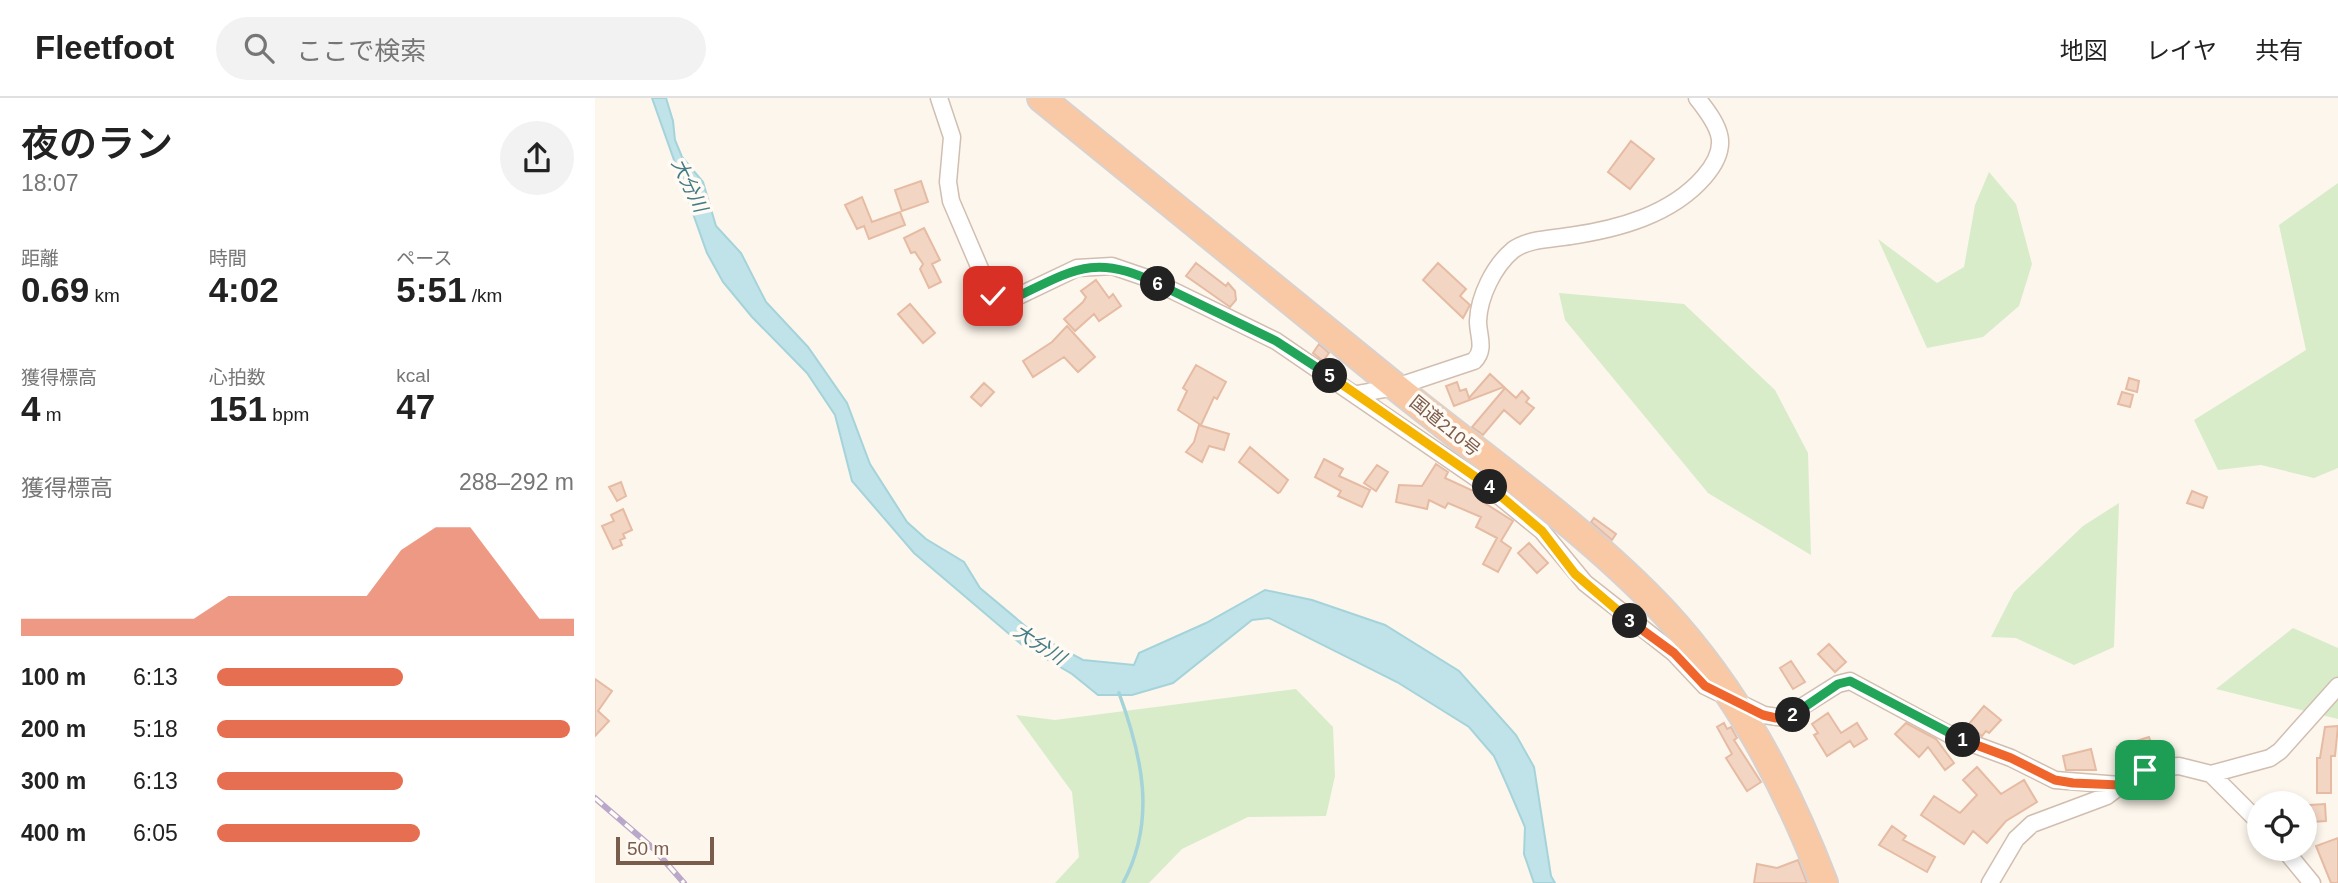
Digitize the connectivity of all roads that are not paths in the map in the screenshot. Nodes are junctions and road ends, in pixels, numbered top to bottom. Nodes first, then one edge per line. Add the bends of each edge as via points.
1 (939, 98) edge
2 (1041, 98) edge
3 (1697, 98) edge
4 (1397, 387) junction
5 (1357, 394) junction
6 (2338, 686) edge
7 (1735, 702) junction
8 (2211, 774) junction
9 (2120, 785) junction
10 (2247, 810) edge
11 (2294, 861) edge
12 (1824, 883) edge
13 (1990, 883) edge
14 (2312, 883) edge

1 - 5 street via 952,137 951,201 996,299 1010,300 1086,266 1123,269 1276,341
2 - 4 highway, 国道210号
3 - 4 street via 1718,132 1721,146 1719,160 1694,189 1664,210 1631,222 1520,246 1501,261 1488,286 1479,316 1477,358 1469,365
4 - 5 street
4 - 7 highway, 国道210号 via 1645,593 1697,650
5 - 7 street via 1532,522 1584,583 1674,653 1705,686
6 - 8 street via 2270,758
7 - 9 street via 1763,715 1784,718 1850,681 1954,737 2055,780
7 - 12 highway, 国道210号 via 1777,775
8 - 9 street via 2160,767
8 - 10 street
9 - 13 street via 2097,800 2032,824 2015,839
11 - 14 street

